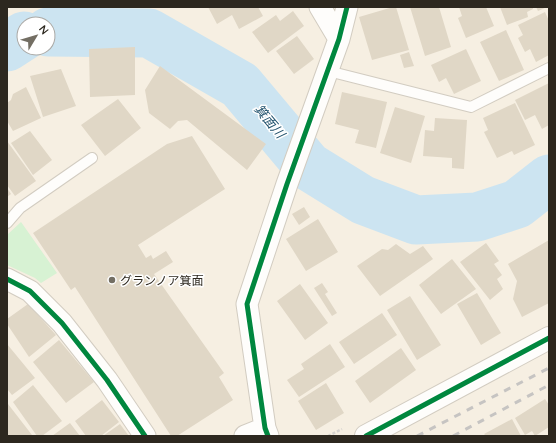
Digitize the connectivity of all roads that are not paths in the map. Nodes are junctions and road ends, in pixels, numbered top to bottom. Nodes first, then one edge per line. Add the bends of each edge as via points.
1 (320, 7) edge
2 (347, 7) edge
3 (339, 39) junction
4 (549, 68) edge
5 (328, 71) junction
6 (92, 158) dead end
7 (7, 223) edge
8 (7, 279) edge
9 (549, 338) edge
10 (266, 432) edge
11 (145, 436) edge
12 (245, 436) edge
13 (366, 436) edge

1 - 3 street
2 - 3 street
3 - 5 street
4 - 5 lane via 471,107
5 - 10 street via 247,304
6 - 7 lane via 20,208
8 - 11 street via 30,291 62,323 107,380
9 - 13 street
10 - 12 street

